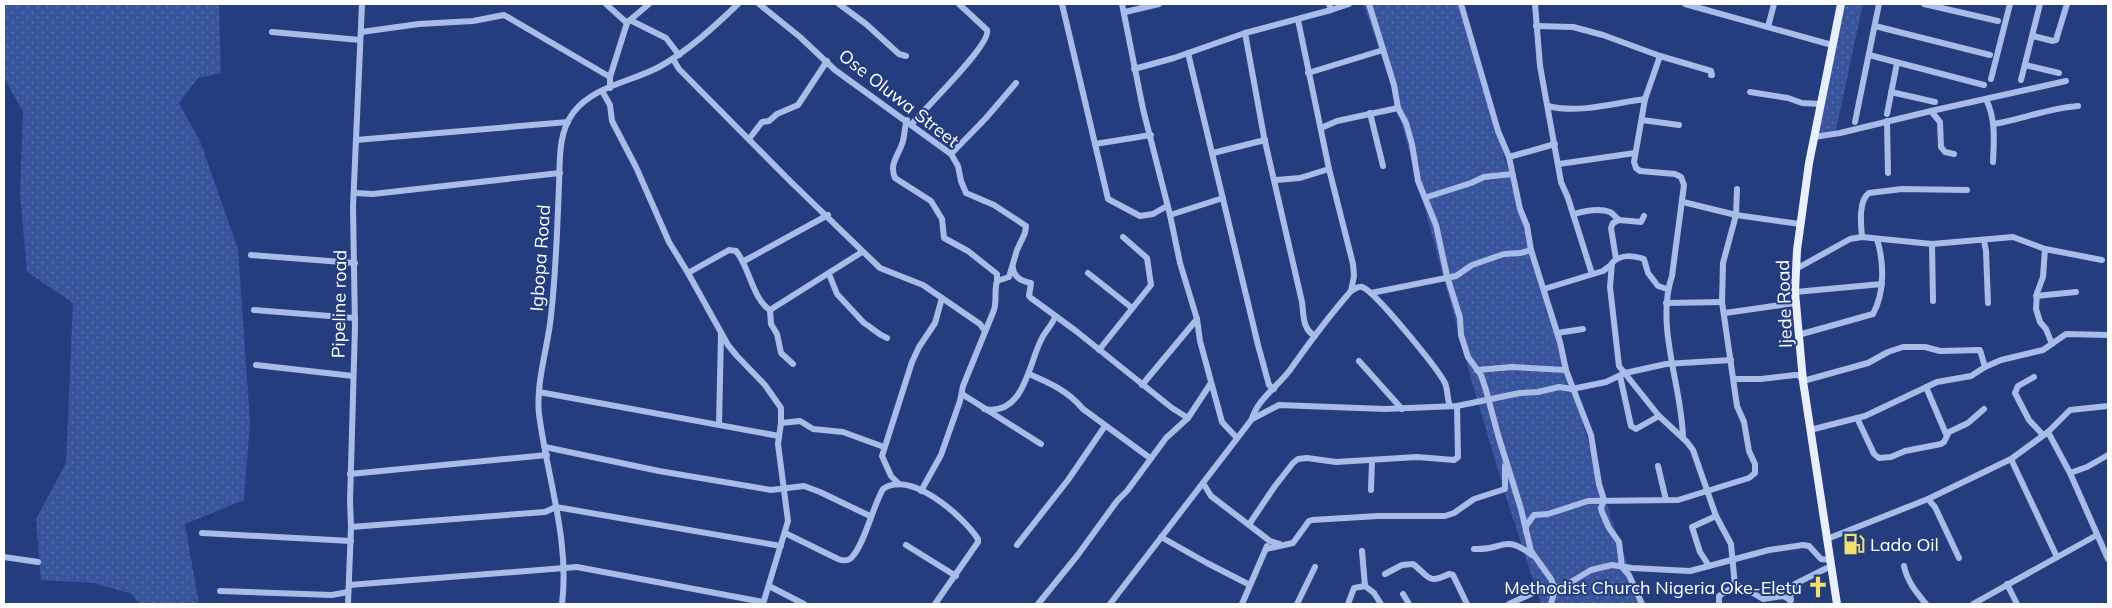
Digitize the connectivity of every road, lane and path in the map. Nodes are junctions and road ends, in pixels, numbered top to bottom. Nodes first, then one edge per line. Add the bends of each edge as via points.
1 (362, 4) edge
2 (606, 4) edge
3 (649, 4) edge
4 (738, 4) edge
5 (759, 4) edge
6 (839, 4) edge
7 (959, 4) edge
8 (1062, 4) edge
9 (1122, 4) edge
10 (1159, 4) edge
11 (1349, 4) edge
12 (1369, 4) edge
13 (1461, 4) edge
14 (1535, 4) edge
15 (1685, 4) edge
16 (1718, 4) edge
17 (1774, 4) edge
18 (1841, 4) edge
19 (1879, 4) edge
20 (1924, 4) edge
21 (2010, 4) edge
22 (2040, 4) edge
23 (2067, 4) edge
24 (1330, 7) edge
25 (1125, 12) junction
26 (1716, 12) junction
27 (1298, 20) junction
28 (628, 21) junction
29 (1998, 21) dead end
30 (1536, 26) junction
31 (1875, 26) junction
32 (1768, 27) junction
33 (272, 32) dead end
34 (361, 32) junction
35 (1245, 33) junction
36 (2033, 36) junction
37 (360, 40) junction
38 (1832, 45) junction
39 (1382, 50) junction
40 (1188, 53) junction
41 (1990, 54) dead end
42 (1869, 55) junction
43 (906, 56) dead end
44 (1660, 56) junction
45 (676, 57) junction
46 (827, 61) junction
47 (1897, 62) junction
48 (2024, 64) junction
49 (1134, 69) junction
50 (1308, 73) junction
51 (2060, 73) dead end
52 (1711, 75) dead end
53 (610, 77) junction
54 (1991, 80) dead end
55 (2021, 80) dead end
56 (2066, 81) dead end
57 (1016, 83) dead end
58 (1984, 85) dead end
59 (610, 88) junction
60 (602, 91) junction
61 (1750, 92) dead end
62 (1892, 92) junction
63 (1645, 99) junction
64 (1986, 100) junction
65 (1935, 102) dead end
66 (1820, 104) junction
67 (1548, 106) junction
68 (2078, 106) dead end
69 (1398, 108) junction
70 (1931, 111) junction
71 (1370, 114) junction
72 (1887, 118) junction
73 (1642, 120) junction
74 (568, 122) junction
75 (909, 122) junction
76 (1855, 122) dead end
77 (1994, 124) junction
78 (1679, 125) dead end
79 (1321, 128) junction
80 (1151, 135) junction
81 (1814, 137) junction
82 (750, 139) junction
83 (356, 140) junction
84 (1265, 140) junction
85 (1095, 144) junction
86 (1555, 144) junction
87 (1213, 153) junction
88 (1635, 153) junction
89 (951, 154) junction
90 (1954, 154) dead end
91 (1509, 157) junction
92 (1993, 162) dead end
93 (1558, 164) junction
94 (1382, 166) dead end
95 (1329, 169) junction
96 (560, 173) junction
97 (1888, 173) dead end
98 (1512, 174) junction
99 (1276, 180) junction
100 (1737, 188) dead end
101 (1967, 190) dead end
102 (355, 193) junction
103 (1426, 197) junction
104 (1223, 198) junction
105 (1683, 202) junction
106 (1167, 206) junction
107 (1574, 214) junction
108 (828, 215) junction
109 (1170, 215) junction
110 (1736, 215) junction
111 (1644, 216) dead end
112 (1619, 220) junction
113 (1800, 224) junction
114 (1123, 237) dead end
115 (1862, 237) junction
116 (1877, 239) junction
117 (1984, 241) junction
118 (1932, 244) junction
119 (2045, 249) junction
120 (1532, 250) junction
121 (862, 252) junction
122 (251, 255) dead end
123 (1616, 259) junction
124 (2102, 260) dead end
125 (744, 261) junction
126 (355, 263) junction
127 (1012, 264) junction
128 (1796, 269) junction
129 (1608, 270) junction
130 (688, 273) junction
131 (1088, 273) dead end
132 (829, 274) junction
133 (1592, 274) junction
134 (1448, 276) junction
135 (997, 282) junction
136 (1882, 284) junction
137 (1544, 289) junction
138 (1667, 289) junction
139 (1351, 290) junction
140 (1795, 292) junction
141 (2076, 292) dead end
142 (1371, 293) junction
143 (2036, 296) junction
144 (942, 298) junction
145 (1933, 301) dead end
146 (1722, 302) junction
147 (1795, 302) junction
148 (1666, 303) junction
149 (1988, 303) dead end
150 (1132, 308) junction
151 (254, 310) dead end
152 (770, 310) junction
153 (1725, 313) junction
154 (1055, 316) junction
155 (355, 318) junction
156 (1197, 319) junction
157 (1583, 329) dead end
158 (985, 331) junction
159 (1557, 333) junction
160 (721, 334) junction
161 (1798, 335) junction
162 (2108, 335) edge
163 (1316, 336) junction
164 (887, 338) dead end
165 (2052, 344) junction
166 (1100, 350) junction
167 (1731, 360) junction
168 (1359, 361) dead end
169 (793, 364) dead end
170 (1672, 364) junction
171 (256, 366) dead end
172 (1985, 367) junction
173 (1566, 370) junction
174 (1480, 372) junction
175 (1029, 374) junction
176 (1622, 375) junction
177 (353, 376) junction
178 (2034, 377) dead end
179 (1734, 379) junction
180 (1804, 381) junction
181 (1212, 383) junction
182 (1142, 385) junction
183 (1926, 387) junction
184 (1274, 389) junction
185 (1572, 389) junction
186 (539, 392) junction
187 (962, 394) junction
188 (1488, 398) junction
189 (1454, 406) junction
190 (2108, 406) edge
191 (984, 409) junction
192 (1402, 409) junction
193 (1984, 409) dead end
194 (1659, 416) junction
195 (1188, 418) junction
196 (1858, 418) junction
197 (1252, 419) junction
198 (781, 423) junction
199 (719, 425) junction
200 (1105, 426) junction
201 (1810, 430) junction
202 (2045, 433) junction
203 (1946, 434) junction
204 (779, 436) junction
205 (1237, 438) junction
206 (1683, 438) junction
207 (1041, 444) dead end
208 (545, 447) junction
209 (884, 447) junction
210 (547, 455) junction
211 (2108, 455) edge
212 (1150, 458) junction
213 (2011, 458) junction
214 (1505, 460) junction
215 (1372, 461) junction
216 (1658, 466) dead end
217 (2070, 473) junction
218 (350, 474) junction
219 (1203, 483) junction
220 (899, 484) junction
221 (784, 488) junction
222 (1505, 489) junction
223 (1371, 490) dead end
224 (921, 491) junction
225 (1706, 491) junction
226 (1515, 494) junction
227 (1928, 499) junction
228 (1604, 500) junction
229 (1666, 500) junction
230 (556, 507) junction
231 (1521, 509) junction
232 (870, 516) junction
233 (1534, 516) junction
234 (1716, 516) junction
235 (1250, 523) junction
236 (352, 527) junction
237 (785, 532) junction
238 (1526, 532) junction
239 (202, 533) dead end
240 (2097, 535) junction
241 (1161, 537) junction
242 (1827, 539) junction
243 (351, 541) junction
244 (1270, 541) junction
245 (1017, 545) dead end
246 (1281, 545) junction
247 (781, 546) junction
248 (906, 546) dead end
249 (1266, 549) junction
250 (1474, 549) dead end
251 (1362, 551) dead end
252 (1533, 556) junction
253 (4, 557) edge
254 (2057, 557) junction
255 (1959, 558) dead end
256 (2108, 559) edge
257 (1732, 560) junction
258 (38, 562) dead end
259 (1830, 563) junction
260 (1709, 566) junction
261 (1904, 566) dead end
262 (1315, 567) dead end
263 (1622, 567) junction
264 (563, 568) junction
265 (1631, 571) junction
266 (1385, 574) dead end
267 (956, 576) junction
268 (2007, 584) junction
269 (1250, 585) junction
270 (769, 586) junction
271 (1365, 586) junction
272 (1735, 586) junction
273 (348, 589) junction
274 (1554, 589) junction
275 (220, 590) dead end
276 (1403, 594) dead end
277 (1763, 601) edge
278 (1790, 602) edge
279 (763, 603) edge
280 (348, 604) edge
281 (562, 604) edge
282 (804, 604) edge
283 (935, 604) edge
284 (1038, 604) edge
285 (1110, 604) edge
286 (1242, 604) edge
287 (1297, 604) edge
288 (1348, 604) edge
289 (1380, 604) edge
290 (1409, 604) edge
291 (1467, 604) edge
292 (1510, 604) edge
293 (1550, 604) edge
294 (1642, 604) edge
295 (1719, 604) edge
296 (1837, 604) edge
297 (1926, 604) edge
298 (1973, 604) edge
299 (2017, 604) edge

1 - 34 street, Pipeline road
2 - 28 street
3 - 28 street
4 - 45 street, Igbopa Road
5 - 46 street, Ose Oluwa Street
6 - 43 street via 899,54
7 - 75 street via 987,30 987,37 962,71
8 - 85 street
9 - 25 street
10 - 25 street
11 - 24 street
12 - 39 street
13 - 91 street via 1498,131
14 - 30 street
15 - 26 street
16 - 26 street
17 - 32 street
18 - 38 main road, Ijede Road
19 - 31 street
20 - 29 street
21 - 54 street
22 - 36 street
23 - 36 street via 2056,40
24 - 27 street
25 - 49 street
26 - 32 street
27 - 35 street
27 - 50 street
28 - 45 street via 666,38
28 - 53 street
30 - 44 street via 1573,27
30 - 67 street
31 - 41 street
31 - 42 street
32 - 38 street
33 - 37 street
34 - 37 street, Pipeline road
34 - 53 street via 504,15
35 - 40 street
35 - 84 street
36 - 48 street
37 - 83 street, Pipeline road
38 - 66 main road, Ijede Road
39 - 50 street
39 - 69 street
40 - 49 street
40 - 87 street
42 - 47 street
42 - 76 street
44 - 52 street via 1711,71
44 - 63 street
45 - 59 street, Igbopa Road
45 - 82 street via 685,75
46 - 75 street, Ose Oluwa Street via 854,85
46 - 82 street via 798,104 762,122
47 - 58 street
47 - 62 street
48 - 51 street
48 - 55 street
49 - 80 street
50 - 79 street
53 - 59 street
56 - 64 street
57 - 89 street
59 - 60 street, Igbopa Road
60 - 74 street, Igbopa Road via 581,103
60 - 130 street via 610,105 612,121 669,242
61 - 66 street
62 - 65 street
62 - 72 street
63 - 67 street via 1593,107 1560,109
63 - 73 street
64 - 70 street
64 - 77 street
66 - 81 main road, Ijede Road
67 - 86 street
68 - 77 street via 2056,108
69 - 71 street
69 - 103 street via 1406,123 1418,181
70 - 72 street
70 - 90 street via 1940,122 1941,147 1945,152
71 - 79 street
71 - 94 street
72 - 81 street via 1840,133
72 - 97 street
73 - 78 street
73 - 88 street
74 - 83 street
74 - 96 street, Igbopa Road via 560,148
75 - 89 street, Ose Oluwa Street
75 - 135 street via 892,168 894,178 931,201 942,219 944,238 968,251 997,274
77 - 92 street
79 - 95 street
80 - 85 street
80 - 106 street
81 - 113 main road, Ijede Road
82 - 108 street
83 - 102 street, Pipeline road
84 - 87 street
84 - 99 street
85 - 106 street via 1110,200 1140,216 1153,214
86 - 91 street
86 - 93 street
87 - 104 street
88 - 93 street
88 - 105 street via 1634,162 1640,171 1681,177
89 - 127 street, Ose Oluwa Street via 966,193 994,205 1026,226
91 - 98 street
93 - 107 street via 1562,188
95 - 99 street via 1300,178
95 - 139 street via 1353,264
96 - 102 street via 373,194
96 - 186 street, Igbopa Road via 555,273
98 - 103 street via 1484,177
98 - 120 street
99 - 163 street via 1305,327
100 - 110 street
101 - 115 street via 1902,189 1868,193 1861,221
102 - 126 street, Pipeline road
103 - 134 street
104 - 109 street
104 - 184 street via 1258,345 1269,385
105 - 110 street
105 - 138 street via 1672,276
106 - 109 street
107 - 112 street via 1606,211
107 - 133 street
108 - 121 street
108 - 125 street
109 - 156 street
110 - 113 street
110 - 146 street via 1723,263
111 - 112 street via 1641,222
112 - 123 street via 1611,228
113 - 128 main road, Ijede Road
114 - 150 street via 1147,258 1151,285
115 - 116 street
115 - 128 street via 1850,239
116 - 118 street
116 - 136 street
117 - 118 street
117 - 119 street via 2013,236
117 - 149 street
118 - 145 street
119 - 124 street
119 - 143 street
120 - 134 street via 1504,254 1467,268 1456,276
120 - 137 street
121 - 132 street
121 - 144 street via 880,268 924,285
122 - 126 street
123 - 129 street
123 - 138 street via 1631,256 1644,259 1648,273 1658,286
125 - 130 street via 736,251 729,250
125 - 152 street via 763,305
126 - 155 street, Pipeline road
127 - 135 street via 1009,278
127 - 154 street via 1014,274 1021,281 1031,283 1029,296
128 - 140 main road, Ijede Road
129 - 133 street
129 - 176 street
130 - 160 street
131 - 150 street
132 - 152 street
132 - 164 street via 837,294 875,333
133 - 137 street
134 - 142 street
134 - 174 street via 1468,357
135 - 158 street via 996,303
136 - 140 street
136 - 161 street via 1872,314
137 - 159 street
138 - 148 street
139 - 142 street via 1363,287
139 - 163 street
140 - 147 main road, Ijede Road
141 - 143 street
142 - 189 street via 1438,373
143 - 165 street via 2037,313
144 - 158 street via 980,324
144 - 209 street via 936,323 912,362
146 - 148 street
146 - 153 street
147 - 153 street
147 - 161 main road, Ijede Road
148 - 170 street
150 - 166 street
151 - 155 street
152 - 169 street via 771,324 781,353
153 - 167 street
154 - 166 street
154 - 175 street via 1041,340
155 - 177 street, Pipeline road
156 - 181 street
156 - 182 street
157 - 159 street
158 - 187 street
159 - 173 street
160 - 198 street via 778,402 782,412
160 - 199 street
161 - 180 main road, Ijede Road
162 - 165 street via 2066,334
163 - 184 street
165 - 172 street
166 - 182 street
167 - 170 street
167 - 179 street
168 - 192 street
170 - 176 street
170 - 206 street
171 - 177 street
172 - 180 street via 1980,350 1940,351 1903,346 1868,363
172 - 183 street via 1971,376 1942,380
173 - 174 street via 1492,367
173 - 185 street
174 - 188 street
175 - 191 street via 1014,400 999,410
175 - 200 street via 1056,386
176 - 185 street
176 - 194 street
176 - 194 street via 1630,426 1636,430
177 - 218 street, Pipeline road
178 - 202 street via 2015,390 2029,420
179 - 180 street via 1795,375
179 - 225 street via 1737,406 1744,422 1755,473 1749,478
180 - 201 main road, Ijede Road
181 - 195 street
181 - 205 street via 1222,422
182 - 195 street
183 - 196 street
183 - 203 street
184 - 197 street via 1259,405
185 - 188 street via 1555,388
185 - 228 street via 1591,435
186 - 199 street
186 - 208 street, Igbopa Road
187 - 191 street
187 - 224 street via 941,455
188 - 189 street
188 - 214 street
189 - 192 street
189 - 215 street via 1459,444 1458,456 1454,460 1417,457
190 - 202 street via 2070,410
191 - 207 street
192 - 197 street via 1279,405
193 - 203 street via 1968,423
194 - 206 street
195 - 212 street
196 - 201 street
196 - 203 street via 1874,454 1880,458 1941,444
197 - 205 street
198 - 204 street
198 - 209 street via 800,422 813,429 843,432
199 - 204 street
200 - 212 street
200 - 245 street
201 - 242 main road, Ijede Road
202 - 213 street
202 - 217 street
204 - 221 street
205 - 219 street
206 - 225 street via 1693,450
208 - 210 street, Igbopa Road
208 - 221 street via 687,476 770,490
209 - 220 street via 882,460 892,479
210 - 218 street
210 - 230 street, Igbopa Road
211 - 217 street
212 - 284 street via 1128,491
213 - 227 street
213 - 254 street
214 - 222 street
214 - 226 street
215 - 223 street
215 - 235 street via 1298,459
216 - 229 street
217 - 240 street
218 - 236 street, Pipeline road
219 - 235 street via 1211,496
219 - 241 street
220 - 224 street
220 - 232 street via 882,489
221 - 232 street via 804,486
221 - 237 street via 788,516
222 - 226 street
222 - 246 street via 1474,499 1444,516 1312,520 1293,543
224 - 267 street via 945,505 978,538
225 - 229 street via 1682,499
225 - 234 street
226 - 231 street
227 - 242 street
227 - 255 street
228 - 229 street
228 - 233 street via 1588,501
228 - 263 street via 1601,508 1619,542
230 - 236 street via 545,512
230 - 247 street
230 - 264 street, Igbopa Road
231 - 233 street
231 - 238 street
232 - 237 street via 861,542 852,558 847,560 838,559
233 - 238 street via 1526,526
234 - 257 street via 1731,544
234 - 260 street via 1692,527 1700,552
235 - 244 street
236 - 243 street, Pipeline road
237 - 247 street
238 - 252 street
239 - 243 street
240 - 254 street
240 - 256 street
241 - 269 street
241 - 285 street
242 - 259 main road, Ijede Road
243 - 273 street, Pipeline road
244 - 246 street
244 - 249 street
246 - 249 street
247 - 270 street
248 - 267 street
249 - 269 street
250 - 252 street via 1506,542
251 - 271 street
252 - 274 street via 1551,579
253 - 258 street
254 - 268 street
257 - 259 street via 1807,545
257 - 260 street
257 - 272 street
259 - 278 street via 1795,584
259 - 296 main road, Ijede Road
260 - 265 street via 1690,571
261 - 297 street via 1908,580
262 - 287 street
263 - 265 street
263 - 274 street via 1612,565 1591,570
264 - 273 street
264 - 279 street
264 - 281 street, Igbopa Road
265 - 294 street
266 - 291 street via 1402,565 1413,564 1430,579 1452,575
267 - 283 street
268 - 298 street
268 - 299 street
269 - 286 street
270 - 279 street
270 - 282 street
271 - 288 street via 1354,588
271 - 289 street
272 - 277 street via 1745,588
272 - 295 street via 1719,596
273 - 275 street via 332,595
273 - 280 street, Pipeline road
274 - 292 street via 1535,592
274 - 293 street
276 - 290 street
277 - 278 street via 1783,596

